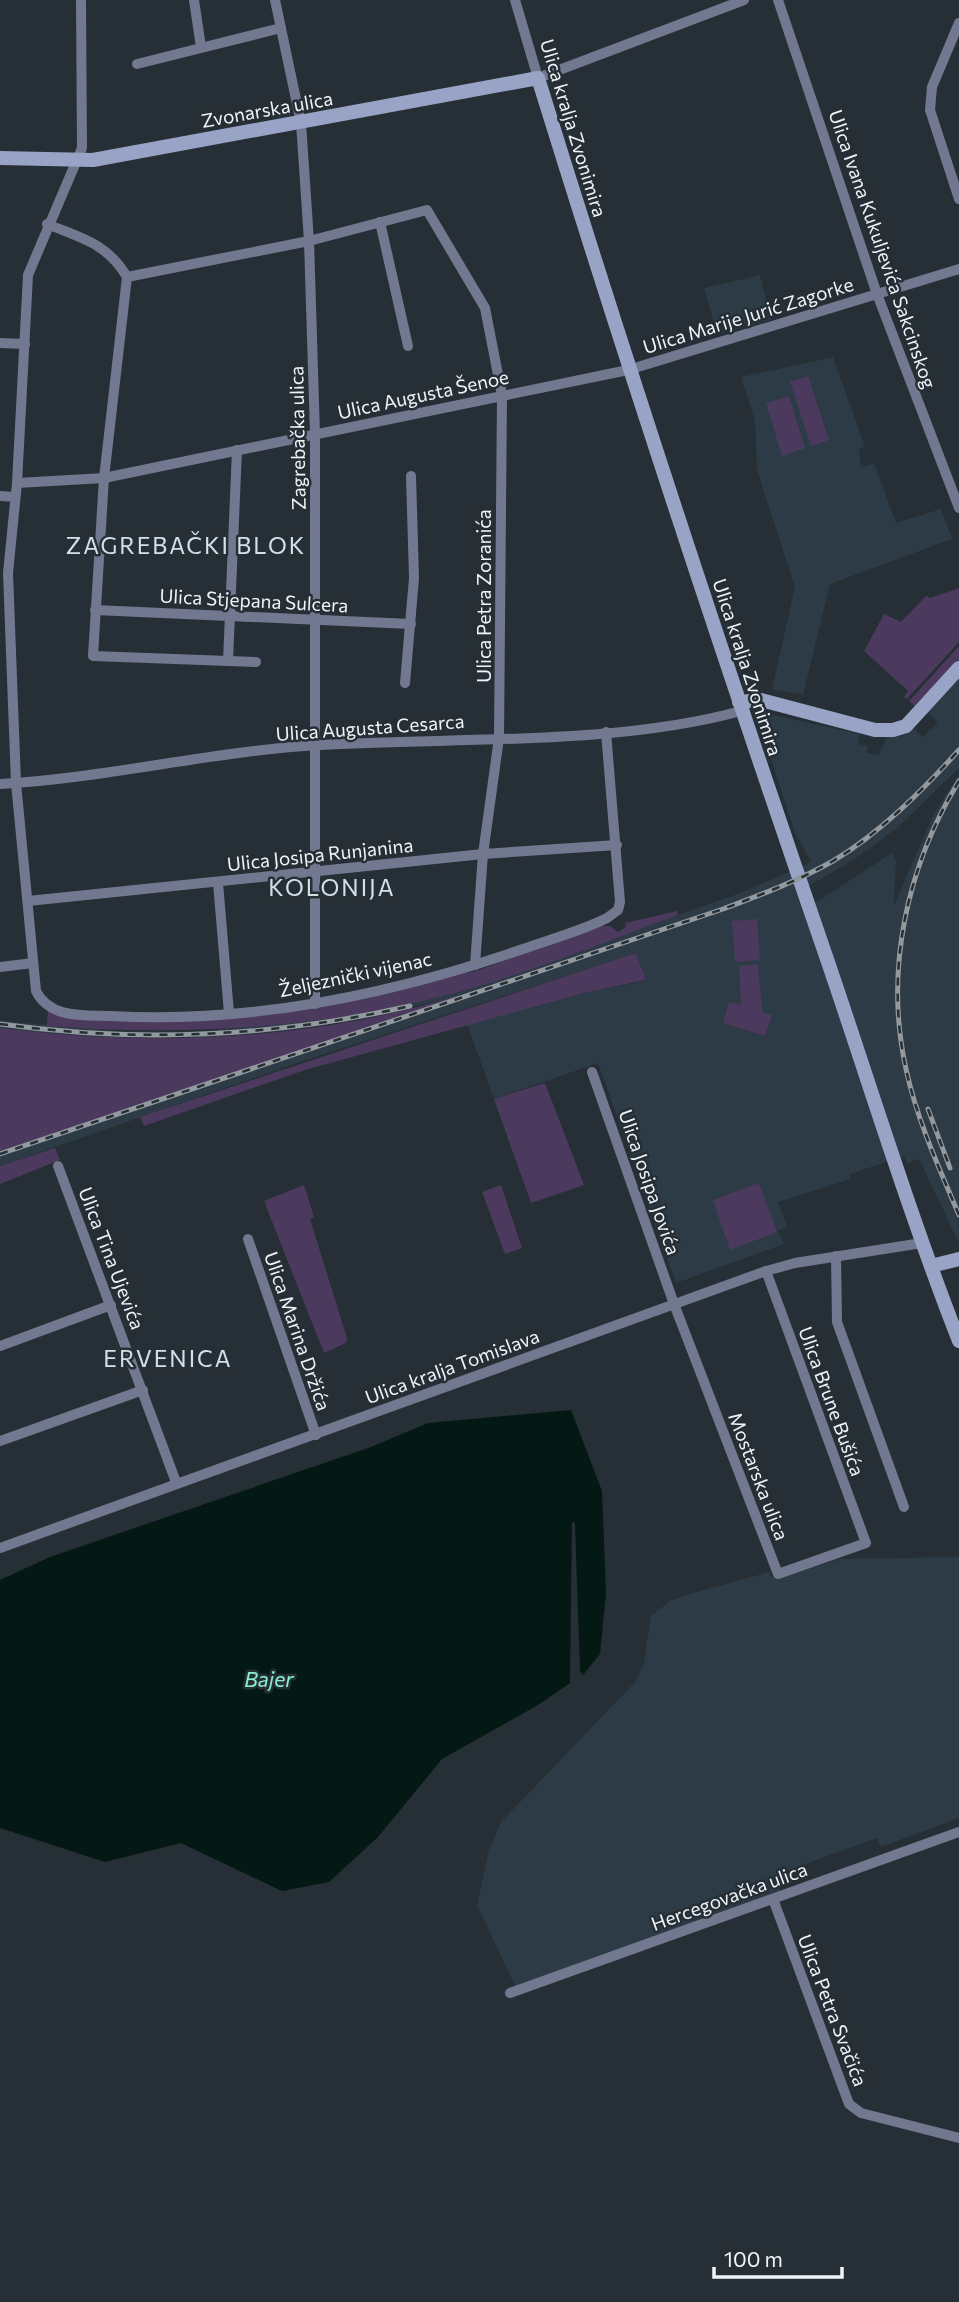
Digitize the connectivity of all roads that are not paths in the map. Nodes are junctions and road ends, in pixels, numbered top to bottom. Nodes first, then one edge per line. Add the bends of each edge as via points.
1 (81, 0) edge
2 (194, 0) edge
3 (275, 0) edge
4 (515, 0) edge
5 (744, 0) edge
6 (778, 0) edge
7 (959, 23) edge
8 (281, 28) junction
9 (201, 47) junction
10 (137, 64) dead end
11 (538, 78) junction
12 (301, 123) junction
13 (0, 158) edge
14 (77, 161) junction
15 (959, 199) edge
16 (380, 222) junction
17 (47, 224) junction
18 (309, 241) junction
19 (959, 269) edge
20 (127, 276) junction
21 (877, 294) junction
22 (0, 343) edge
23 (25, 344) junction
24 (408, 346) dead end
25 (628, 370) junction
26 (502, 395) junction
27 (315, 434) junction
28 (237, 450) junction
29 (411, 476) dead end
30 (104, 478) junction
31 (17, 483) junction
32 (0, 496) edge
33 (15, 497) junction
34 (959, 508) edge
35 (95, 610) junction
36 (230, 617) junction
37 (316, 621) junction
38 (411, 624) junction
39 (228, 662) junction
40 (256, 662) dead end
41 (959, 668) edge
42 (5, 681) edge
43 (405, 683) dead end
44 (740, 706) junction
45 (606, 732) junction
46 (499, 738) junction
47 (317, 745) junction
48 (16, 783) junction
49 (0, 784) edge
50 (617, 845) junction
51 (484, 854) junction
52 (315, 874) junction
53 (218, 883) junction
54 (28, 901) junction
55 (33, 963) junction
56 (475, 965) junction
57 (0, 967) edge
58 (314, 1004) junction
59 (229, 1013) junction
60 (593, 1072) dead end
61 (58, 1166) dead end
62 (247, 1238) dead end
63 (922, 1243) junction
64 (836, 1256) junction
65 (959, 1259) edge
66 (931, 1266) junction
67 (766, 1271) junction
68 (674, 1304) junction
69 (111, 1305) junction
70 (959, 1341) edge
71 (0, 1346) edge
72 (143, 1391) junction
73 (316, 1434) junction
74 (0, 1441) edge
75 (176, 1482) junction
76 (904, 1507) dead end
77 (866, 1543) joint
78 (0, 1548) edge
79 (959, 1832) edge
80 (773, 1899) junction
81 (510, 1993) dead end
82 (959, 2138) edge

1 - 14 street via 83,142
2 - 9 street
3 - 8 street, Zagrebačka ulica
4 - 11 street, Ulica kralja Zvonimira
5 - 11 street
6 - 21 street, Ulica Ivana Kukuljevića Sakcinskog
7 - 15 street via 932,87 930,110
8 - 9 street
8 - 12 street, Zagrebačka ulica
9 - 10 street
11 - 12 main road, Zvonarska ulica
11 - 25 main road, Ulica kralja Zvonimira
12 - 14 main road, Zvonarska ulica
12 - 18 street, Zagrebačka ulica
13 - 14 main road, Zvonarska ulica
14 - 17 street
16 - 18 street
16 - 24 street
16 - 26 street, Ulica Petra Zoranića via 427,210 485,308
17 - 20 street via 102,247 116,257
17 - 23 street via 28,275
18 - 20 street
18 - 27 street, Zagrebačka ulica
19 - 21 street, Ulica Marije Jurić Zagorke
20 - 30 street
21 - 25 street, Ulica Marije Jurić Zagorke
21 - 34 street, Ulica Ivana Kukuljevića Sakcinskog
22 - 23 street
23 - 31 street
25 - 26 street, Ulica Augusta Šenoe
25 - 44 main road, Ulica kralja Zvonimira
26 - 27 street, Ulica Augusta Šenoe
26 - 46 street, Ulica Petra Zoranića
27 - 28 street, Ulica Augusta Šenoe
27 - 37 street, Zagrebačka ulica
28 - 30 street, Ulica Augusta Šenoe
28 - 36 street
29 - 38 street
30 - 31 street, Ulica Augusta Šenoe
30 - 35 street
31 - 33 street
32 - 33 street
33 - 42 street
35 - 36 street, Ulica Stjepana Sulcera
35 - 39 street via 93,656
36 - 37 street, Ulica Stjepana Sulcera
36 - 39 street
37 - 38 street, Ulica Stjepana Sulcera
37 - 47 street, Zagrebačka ulica
38 - 43 street
39 - 40 street
41 - 44 main road via 906,726 893,730 875,730 761,700
42 - 48 street
44 - 45 street, Ulica Augusta Cesarca via 718,717
44 - 63 main road, Ulica kralja Zvonimira
45 - 46 street, Ulica Augusta Cesarca
45 - 50 street
46 - 47 street, Ulica Augusta Cesarca
46 - 51 street, Ulica Petra Zoranića
47 - 48 street, Ulica Augusta Cesarca
47 - 52 street, Zagrebačka ulica
48 - 49 street, Ulica Augusta Cesarca
48 - 54 street
50 - 51 street, Ulica Josipa Runjanina
50 - 56 street, Željeznički vijenac via 618,910 597,923
51 - 52 street, Ulica Josipa Runjanina
51 - 56 street, Ulica Petra Zoranića
52 - 53 street, Ulica Josipa Runjanina
52 - 58 street, Zagrebačka ulica
53 - 54 street, Ulica Josipa Runjanina
53 - 59 street
54 - 55 street
55 - 57 street
55 - 59 street, Željeznički vijenac via 36,991 48,1007 76,1014 142,1018
56 - 58 street, Željeznički vijenac
58 - 59 street, Željeznički vijenac
60 - 68 street, Ulica Josipa Jovića
61 - 69 street, Ulica Tina Ujevića
62 - 73 street, Ulica Marina Držića
63 - 64 street, Ulica kralja Tomislava
63 - 66 main road, Ulica kralja Zvonimira
64 - 67 street, Ulica kralja Tomislava
64 - 76 street via 837,1322
65 - 66 main road
66 - 70 main road, Ulica kralja Zvonimira
67 - 68 street, Ulica kralja Tomislava
67 - 77 street, Ulica Brune Bušića
68 - 73 street, Ulica kralja Tomislava
68 - 77 street, Mostarska ulica via 778,1574
69 - 71 street
69 - 72 street, Ulica Tina Ujevića
72 - 74 street
72 - 75 street, Ulica Tina Ujevića
73 - 75 street, Ulica kralja Tomislava
75 - 78 street, Ulica kralja Tomislava
79 - 80 street, Hercegovačka ulica
80 - 81 street, Hercegovačka ulica
80 - 82 street, Ulica Petra Svačića via 849,2104 862,2113

